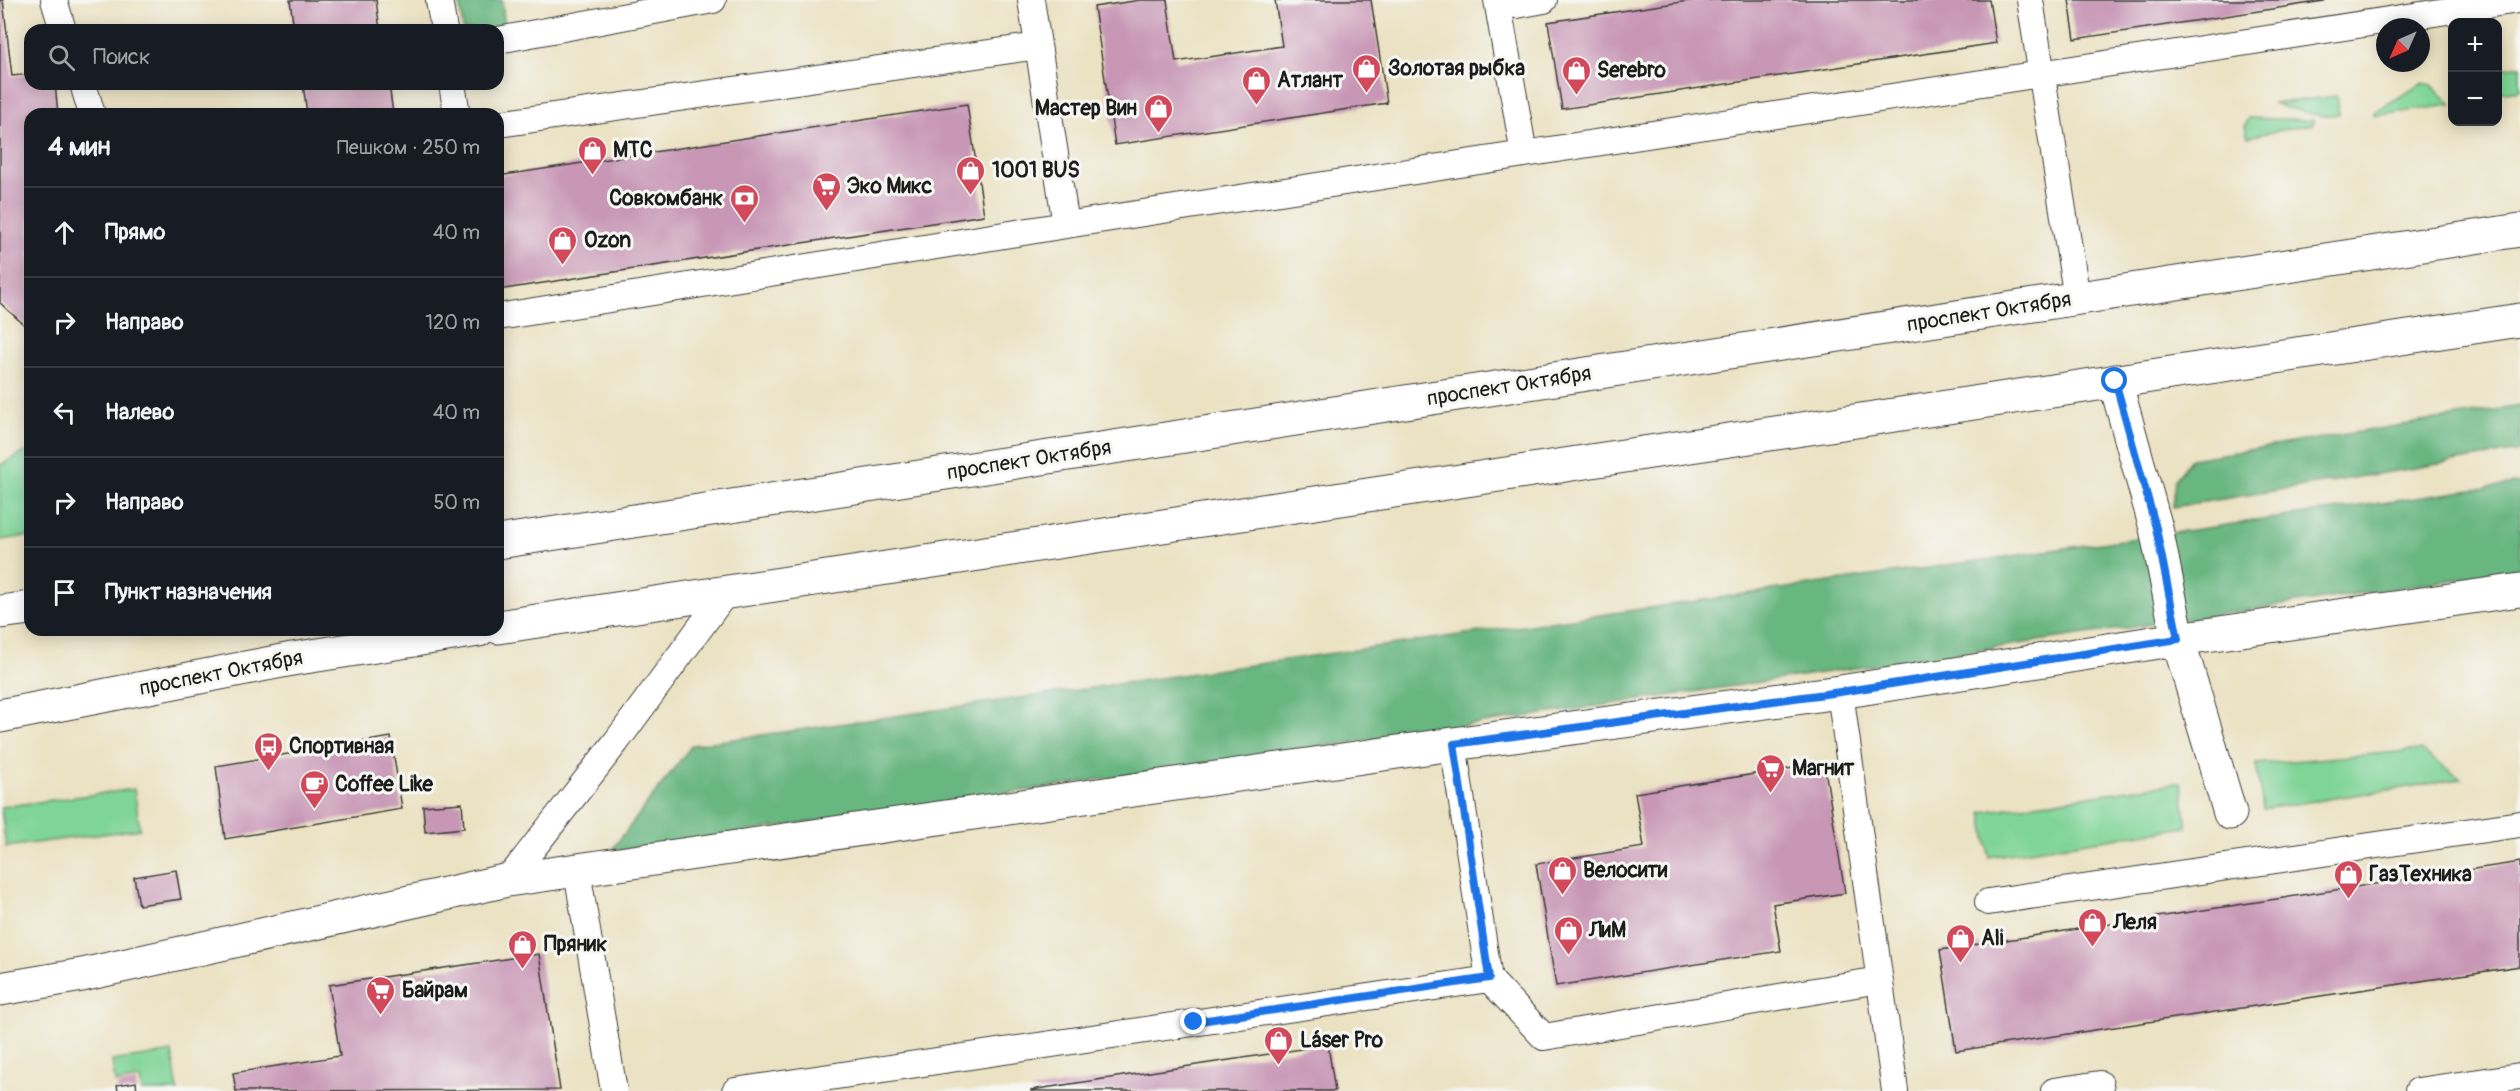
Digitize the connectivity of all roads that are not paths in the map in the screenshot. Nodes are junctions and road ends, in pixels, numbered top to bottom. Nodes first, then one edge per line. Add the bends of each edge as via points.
1 (54, 0) edge
2 (439, 0) edge
3 (713, 0) edge
4 (1031, 0) edge
5 (1544, 0) edge
6 (2030, 0) edge
7 (2518, 0) edge
8 (1507, 2) edge
9 (61, 24) edge
10 (443, 24) edge
11 (504, 39) edge
12 (1038, 46) junction
13 (2040, 75) junction
14 (84, 90) edge
15 (453, 90) edge
16 (90, 108) edge
17 (456, 108) edge
18 (504, 123) edge
19 (1524, 154) junction
20 (1066, 225) junction
21 (2520, 230) edge
22 (2077, 298) junction
23 (504, 316) edge
24 (2520, 320) edge
25 (2115, 381) junction
26 (504, 541) edge
27 (2520, 590) edge
28 (727, 591) junction
29 (24, 609) edge
30 (0, 612) edge
31 (504, 626) edge
32 (440, 636) edge
33 (2178, 639) junction
34 (1840, 692) junction
35 (0, 716) edge
36 (1454, 744) junction
37 (2230, 813) dead end
38 (2520, 824) edge
39 (576, 871) junction
40 (508, 880) junction
41 (1988, 902) dead end
42 (1489, 978) junction
43 (1879, 980) junction
44 (0, 989) edge
45 (2520, 1076) edge
46 (614, 1091) edge
47 (735, 1091) edge
48 (1895, 1091) edge
49 (2054, 1091) edge
50 (2101, 1091) edge
51 (2418, 1091) edge

1 - 9 lane
2 - 10 lane
3 - 11 lane
4 - 12 lane
5 - 8 lane
6 - 13 lane
7 - 13 lane
8 - 19 lane
12 - 18 lane
12 - 20 lane
13 - 19 lane
13 - 22 lane
14 - 16 lane
15 - 17 lane
19 - 20 lane
20 - 23 lane
21 - 22 main road, проспект Октября
22 - 26 main road, проспект Октября
24 - 25 main road
25 - 28 main road
25 - 33 main road via 2156,528
27 - 33 main road
28 - 31 main road
28 - 40 lane
29 - 30 main road
32 - 35 main road, проспект Октября via 292,659
33 - 34 main road
33 - 37 main road
34 - 36 main road
34 - 43 lane
36 - 39 main road
36 - 42 lane
38 - 41 lane
39 - 40 main road
39 - 46 lane
40 - 44 main road via 82,975
42 - 43 lane via 1544,1037
42 - 47 lane
43 - 48 lane
45 - 51 lane
49 - 50 lane via 2100,1084

